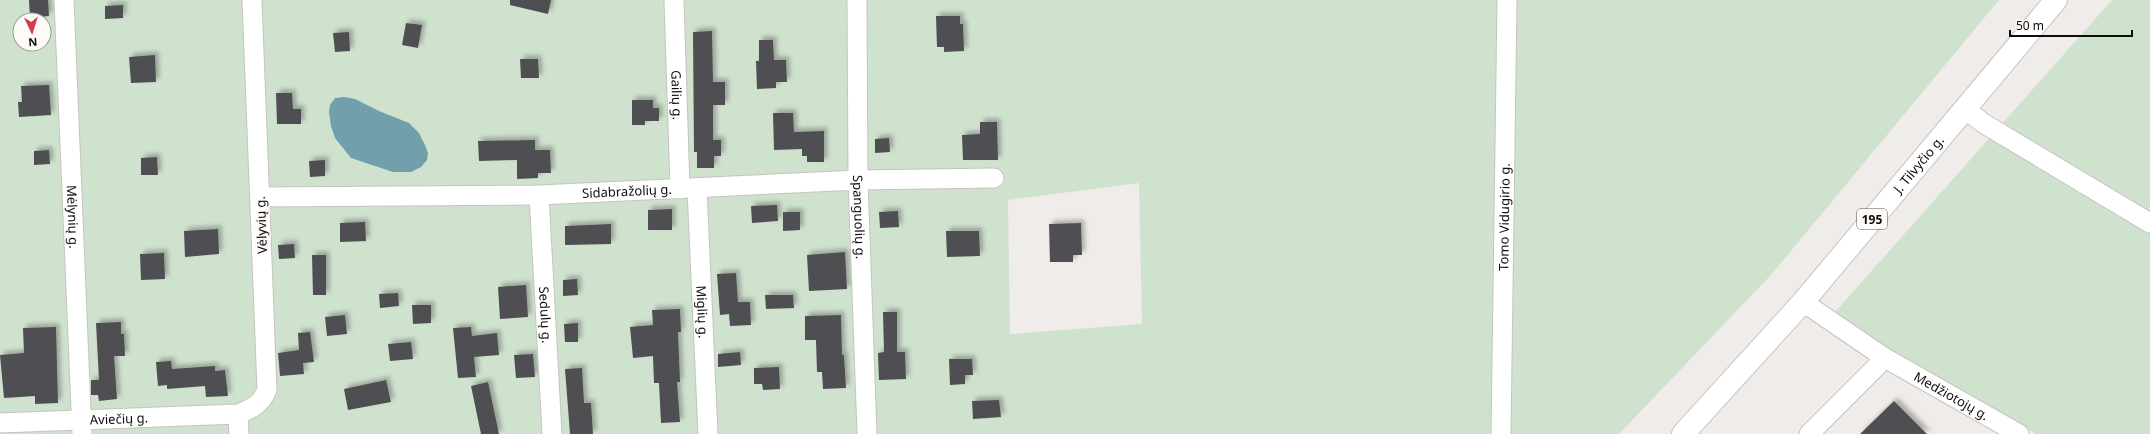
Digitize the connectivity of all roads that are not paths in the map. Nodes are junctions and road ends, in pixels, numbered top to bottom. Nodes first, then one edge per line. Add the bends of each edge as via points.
1 (64, 0) edge
2 (252, 0) edge
3 (674, 0) edge
4 (857, 0) edge
5 (1507, 0) edge
6 (2056, 0) edge
7 (1964, 108) junction
8 (994, 178) dead end
9 (858, 180) junction
10 (688, 189) junction
11 (539, 195) junction
12 (260, 197) junction
13 (2150, 223) edge
14 (1803, 302) junction
15 (1884, 358) junction
16 (238, 414) junction
17 (0, 423) edge
18 (82, 427) edge
19 (239, 434) edge
20 (552, 434) edge
21 (708, 434) edge
22 (866, 434) edge
23 (1501, 434) edge
24 (1683, 434) edge
25 (1808, 434) edge
26 (2019, 434) edge

1 - 18 street, Mėlynių g.
2 - 12 street, Vėlyvių g.
3 - 10 street, Gailių g.
4 - 9 street, Spanguolių g.
5 - 23 street, Tomo Vidugirio g.
6 - 7 main road, J. Tilvyčio g. / 195
7 - 13 street via 1983,123
7 - 14 main road, J. Tilvyčio g. / 195
8 - 9 street, Sidabražolių g.
9 - 10 street, Sidabražolių g.
9 - 22 street, Spanguolių g.
10 - 11 street, Sidabražolių g.
10 - 21 street, Miglių g.
11 - 12 street, Sidabražolių g.
11 - 20 street, Sedulų g.
12 - 16 street, Vėlyvių g. via 268,390 264,398 253,408
14 - 15 street, Medžiotojų g.
14 - 24 main road, J. Tilvyčio g. / 195
15 - 25 street
15 - 26 street, Medžiotojų g.
16 - 18 street, Aviečių g.
16 - 19 street
17 - 18 street, Aviečių g.

